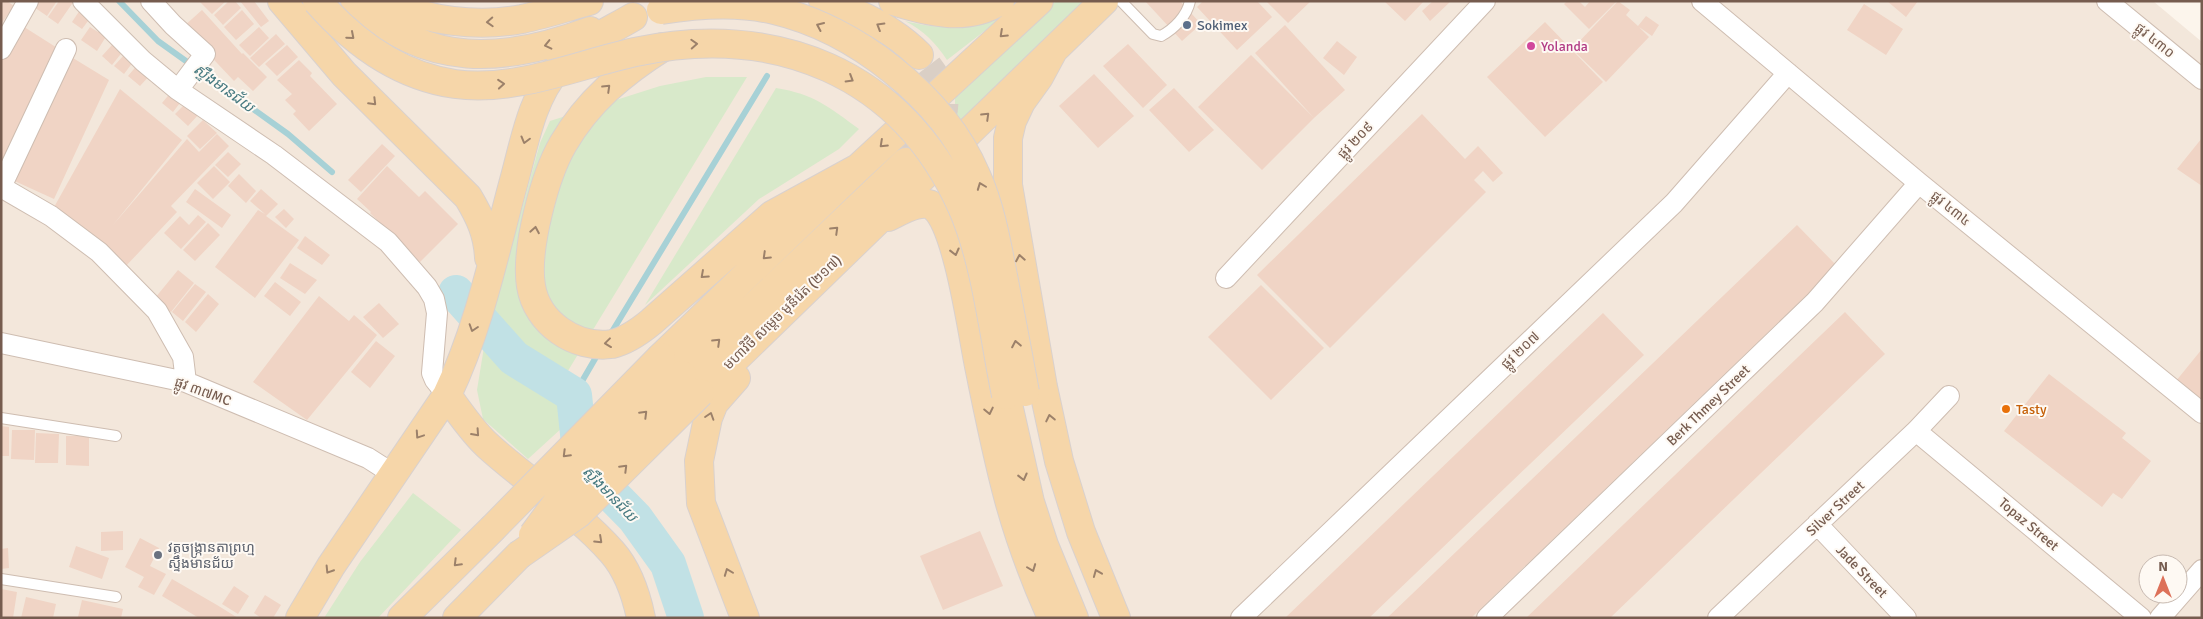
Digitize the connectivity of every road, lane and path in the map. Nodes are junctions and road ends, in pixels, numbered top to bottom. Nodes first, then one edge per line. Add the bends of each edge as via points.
1 (28, 1) edge
2 (83, 1) edge
3 (151, 1) edge
4 (282, 1) edge
5 (317, 1) edge
6 (355, 1) edge
7 (387, 1) edge
8 (589, 1) edge
9 (823, 1) edge
10 (893, 1) edge
11 (1000, 1) edge
12 (1039, 1) edge
13 (1104, 1) edge
14 (1121, 1) edge
15 (1190, 1) edge
16 (1485, 1) edge
17 (1702, 1) edge
18 (2107, 1) edge
19 (633, 16) junction
20 (664, 46) junction
21 (1, 49) edge
22 (66, 49) dead end
23 (1053, 51) junction
24 (919, 55) tunnel mouth
25 (1788, 73) junction
26 (2202, 79) edge
27 (182, 85) junction
28 (906, 162) tunnel mouth
29 (858, 168) junction
30 (1920, 183) junction
31 (1, 187) edge
32 (877, 221) junction
33 (1226, 278) dead end
34 (487, 281) junction
35 (784, 309) junction
36 (1, 343) edge
37 (186, 382) junction
38 (691, 384) junction
39 (1015, 394) junction
40 (447, 395) junction
41 (1949, 396) dead end
42 (2202, 413) edge
43 (1, 418) edge
44 (1916, 431) junction
45 (116, 436) dead end
46 (393, 474) junction
47 (1817, 524) junction
48 (2202, 570) edge
49 (1, 579) edge
50 (116, 597) dead end
51 (300, 618) edge
52 (402, 618) edge
53 (457, 618) edge
54 (641, 618) edge
55 (745, 618) edge
56 (1052, 618) edge
57 (1074, 618) edge
58 (1096, 618) edge
59 (1116, 618) edge
60 (1241, 618) edge
61 (1487, 618) edge
62 (1718, 618) edge
63 (1906, 618) edge
64 (2141, 618) edge
65 (2160, 618) edge

1 - 21 street
2 - 27 street via 143,61
3 - 27 street via 205,54
4 -> 34 main road via 344,74 468,197 483,222 488,243
5 -> 20 main road, bridge via 355,39 382,58 410,72 456,84 484,86 522,82
19 -> 6 main road via 556,44 500,55 468,54 419,43 392,30
8 -> 7 main road via 521,19 488,23 452,21 416,13
24 -> 9 main road via 872,21
10 - 11 main road via 951,14 990,8
12 -> 29 main road
13 - 23 main road, មហាវិថី សម្តេច មុនីរ៉េត (២១៧)
14 - 15 lane via 1153,34 1161,36 1170,31 1188,9
16 - 33 street, ផ្លូវ ២០៩
17 - 25 street, ផ្លូវ ៤៣៤
18 - 26 street, ផ្លូវ ៤៣០
19 -> 34 main road via 577,50 544,86 532,115
39 -> 19 main road, bridge via 995,235 985,198 965,151 925,100 871,54 797,16 718,4
29 -> 20 main road, bridge via 772,214 633,335 613,344 591,345 572,339 556,328 536,302 531,286 530,260 546,186 564,143 591,103 630,68
20 -> 39 main road, bridge via 734,43 777,49 807,58 853,81 900,117 942,169 963,210
22 - 31 street
32 -> 23 main road, មហាវិថី សម្តេច មុនីរ៉េត (២១៧)
59 -> 23 main road via 1081,532 1059,461 1008,185 1008,138 1012,121
25 - 30 street, ផ្លូវ ៤៣៤
25 - 60 street, ផ្លូវ ២០៧ via 1674,203
27 - 40 street via 388,242 428,287 437,313 432,373
38 -> 28 main road
29 -> 52 main road, bridge via 661,357
30 - 42 street, ផ្លូវ ៤៣៤
30 - 61 street, Berk Thmey Street via 1815,302
31 - 37 street via 51,216 99,252 157,311 183,357
32 - 35 main road, មហាវិថី សម្តេច មុនីរ៉េត (២១៧)
32 -> 56 main road via 926,204 936,208 947,227 962,282 1009,502
34 -> 40 main road via 461,365
35 - 38 main road, មហាវិថី សម្តេច មុនីរ៉េត (២១៧)
55 -> 35 main road via 700,502 699,461 714,403 749,362
36 - 37 street, ផ្លូវ ៣៧MC
37 - 46 street, ផ្លូវ ៣៧MC via 368,458
53 -> 38 main road, bridge via 519,555 562,498
39 -> 57 main road via 1030,502
39 - 58 main road via 1078,576
40 -> 46 main road
40 -> 54 main road via 487,445 613,553 636,594
41 - 44 street, Silver Street
43 - 45 lane
44 - 47 street, Silver Street
44 - 64 street, Topaz Street
46 -> 51 main road
47 - 62 street, Silver Street
47 - 63 street, Jade Street
48 - 65 street
49 - 50 lane

